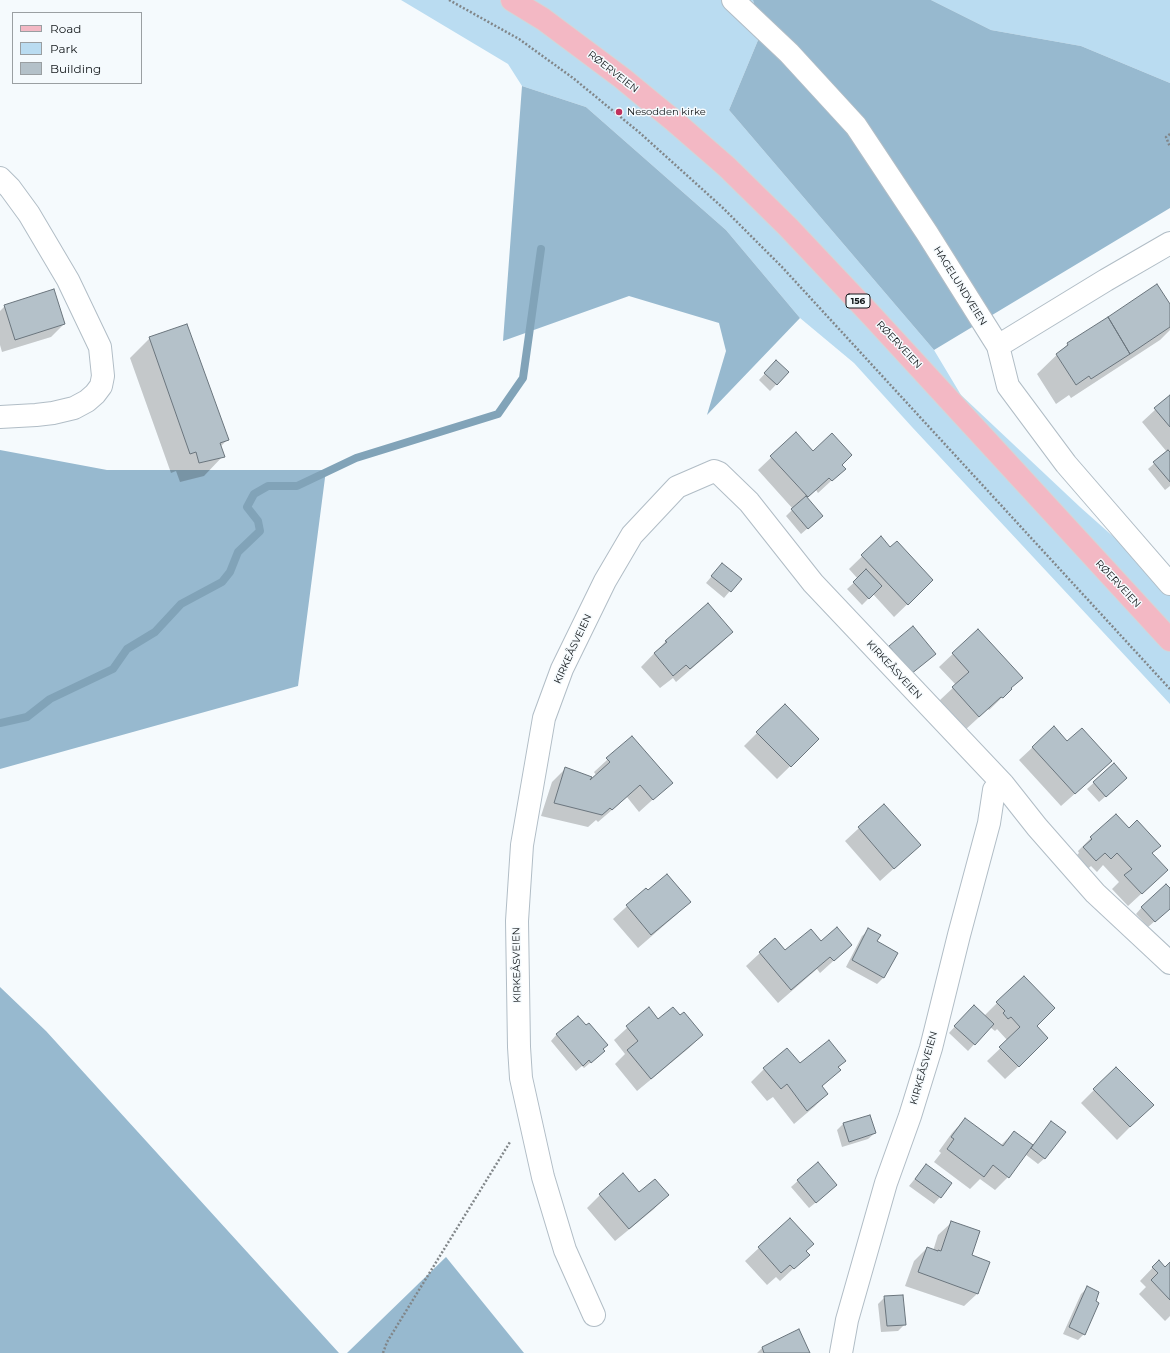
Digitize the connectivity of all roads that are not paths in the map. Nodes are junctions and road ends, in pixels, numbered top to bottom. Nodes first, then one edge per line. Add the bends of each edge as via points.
1 (512, 0) edge
2 (733, 0) edge
3 (0, 178) edge
4 (1170, 243) edge
5 (998, 346) junction
6 (0, 417) edge
7 (1170, 584) edge
8 (1170, 640) edge
9 (1003, 784) junction
10 (1170, 963) edge
11 (594, 1315) dead end
12 (841, 1353) edge

1 - 8 main road, RØERVEIEN / 156 via 543,19 590,54 727,167 878,322
2 - 5 street, HAGELUNDVEIEN via 789,53 856,126
3 - 6 street via 29,214 68,280 100,347 103,376 101,386 95,394 74,408 42,415
4 - 5 street
5 - 7 street, HAGELUNDVEIEN via 1008,386 1066,464
9 - 10 street, KIRKEÅSVEIEN via 1095,893
9 - 11 street, KIRKEÅSVEIEN via 813,583 749,502 719,473 714,472 677,487 632,535 605,581 562,669 544,718 522,845 517,921 521,1078 543,1177 565,1250
9 - 12 street, KIRKEÅSVEIEN via 994,790 989,823 931,1048 886,1183 847,1320

